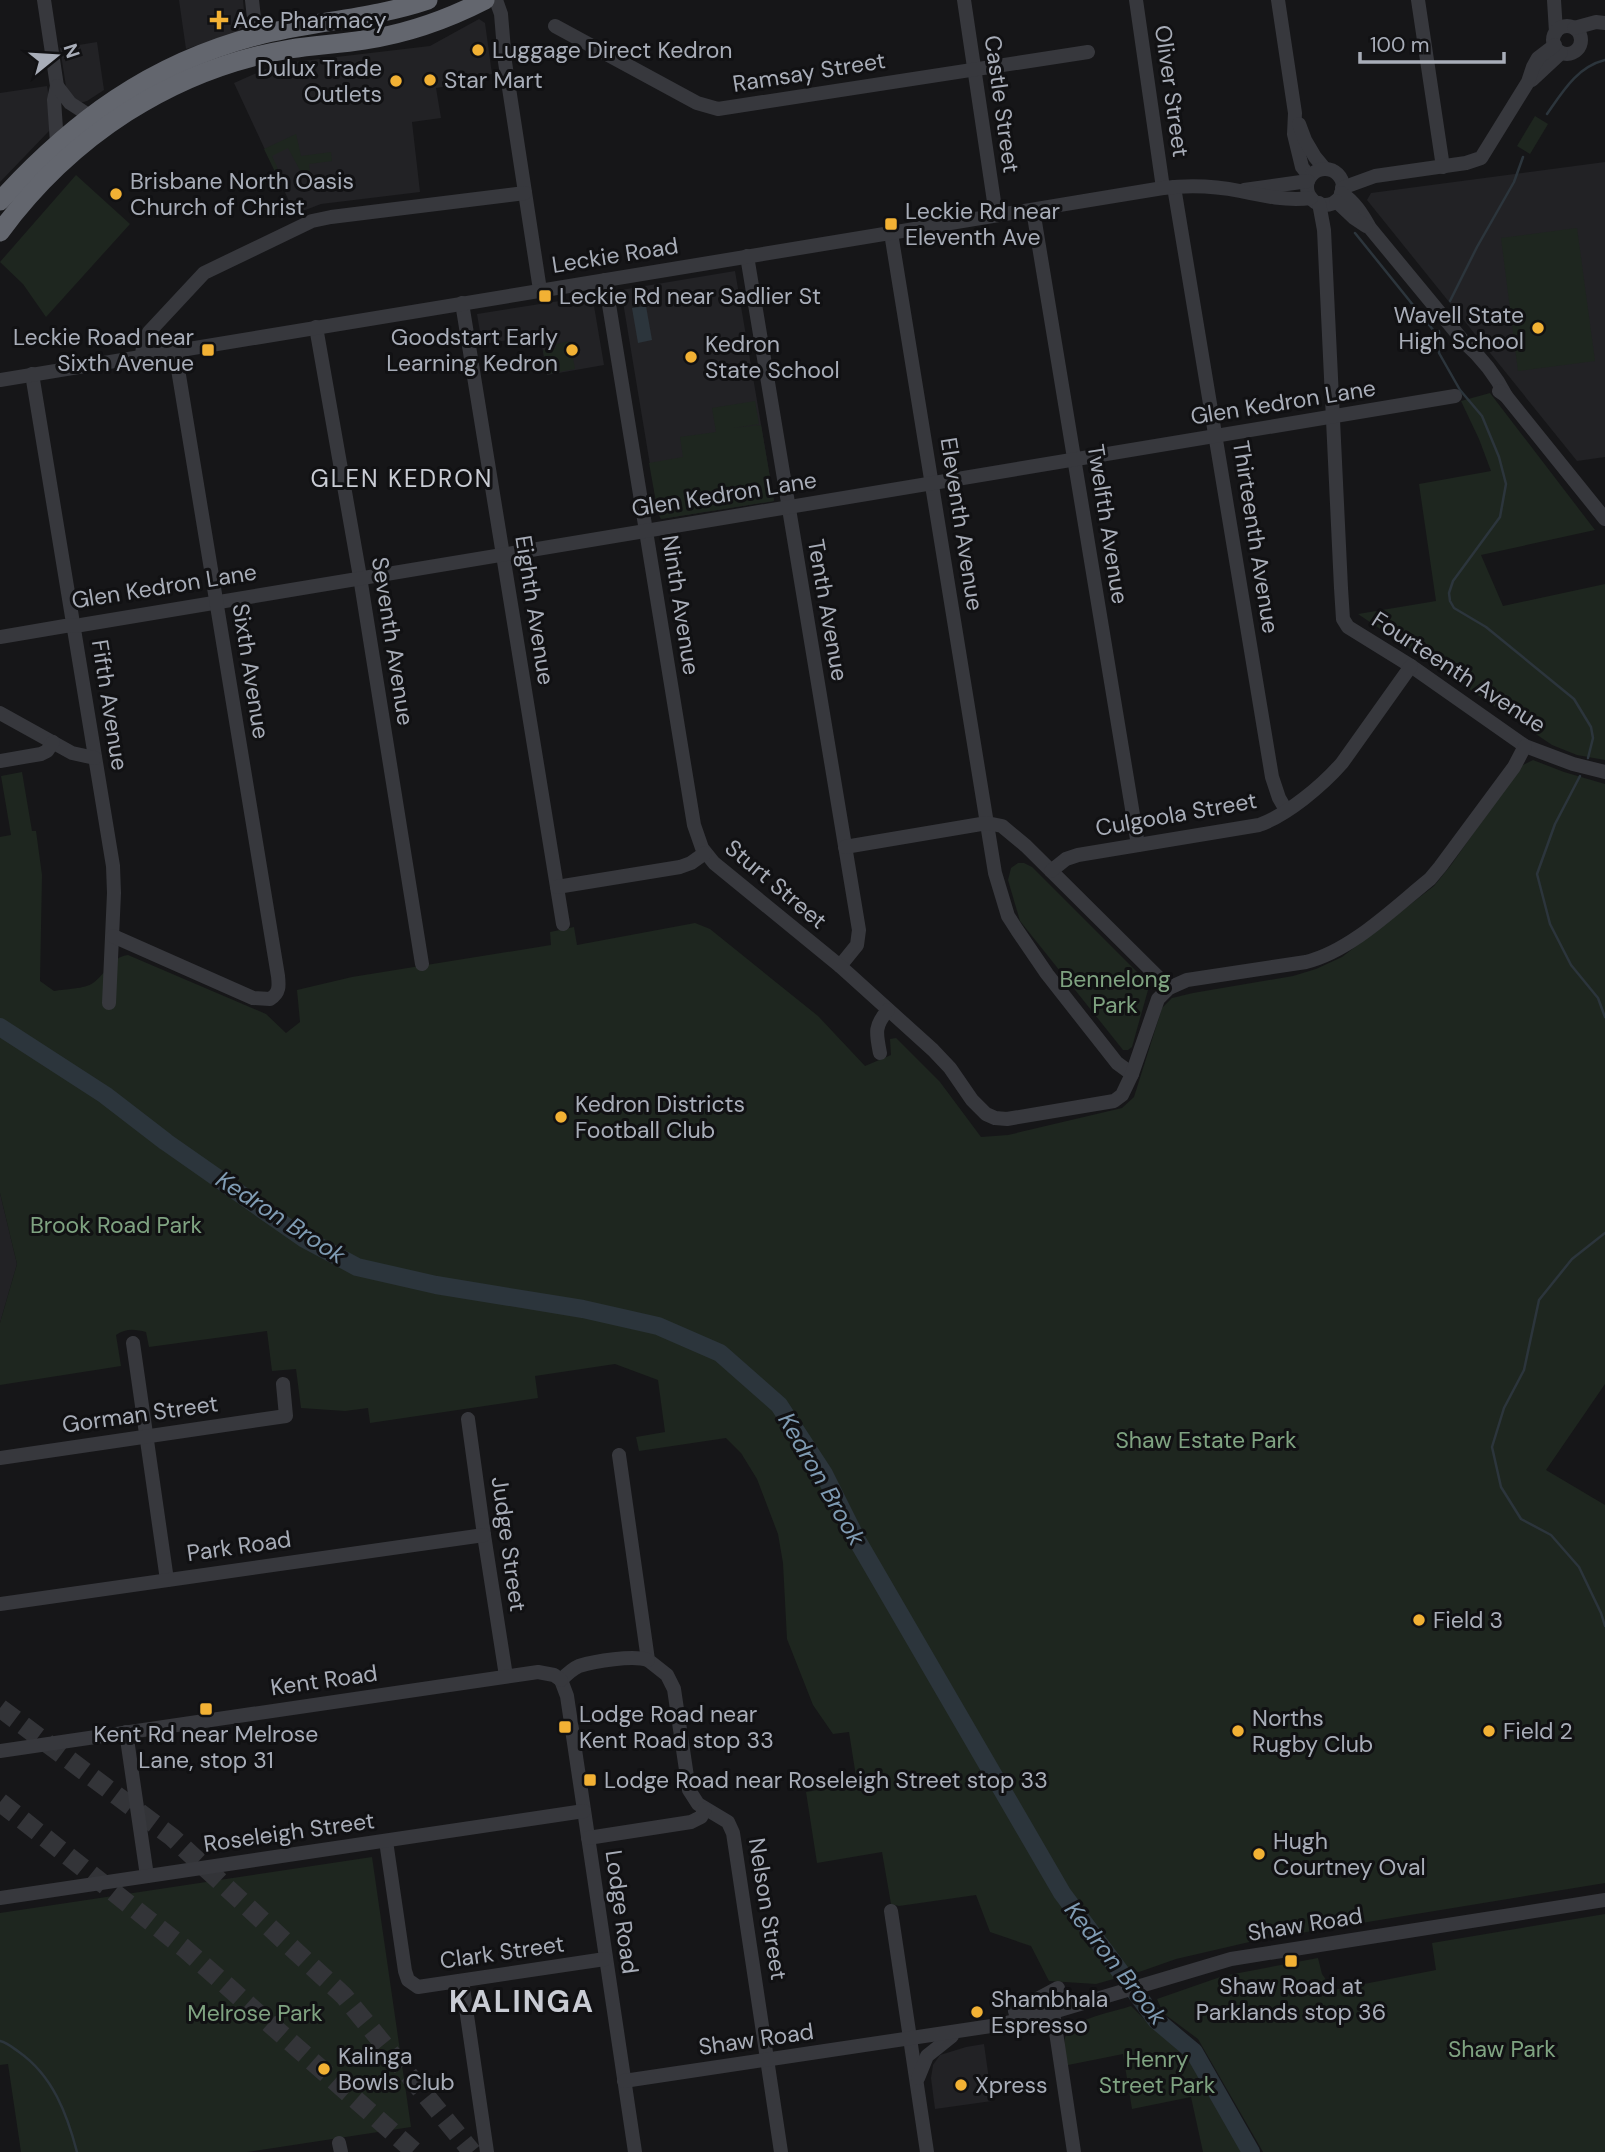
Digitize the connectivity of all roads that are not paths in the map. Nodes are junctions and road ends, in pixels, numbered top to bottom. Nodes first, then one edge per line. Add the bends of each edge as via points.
1 (44, 0) edge
2 (252, 0) edge
3 (428, 0) edge
4 (485, 0) edge
5 (496, 0) edge
6 (964, 0) edge
7 (1136, 0) edge
8 (1278, 0) edge
9 (1418, 0) edge
10 (1556, 0) edge
11 (1605, 24) edge
12 (555, 26) dead end
13 (256, 36) junction
14 (1566, 38) junction
15 (1088, 52) dead end
16 (974, 69) junction
17 (57, 86) junction
18 (1295, 113) junction
19 (90, 116) junction
20 (57, 143) junction
21 (1443, 167) junction
22 (1309, 179) junction
23 (1169, 188) junction
24 (1239, 191) junction
25 (1330, 191) junction
26 (525, 193) junction
27 (0, 201) edge
28 (1033, 210) junction
29 (996, 215) junction
30 (0, 232) edge
31 (891, 233) junction
32 (747, 256) junction
33 (604, 280) junction
34 (540, 290) junction
35 (462, 303) junction
36 (316, 327) junction
37 (174, 351) junction
38 (142, 356) junction
39 (32, 374) junction
40 (0, 380) edge
41 (1455, 396) dead end
42 (1333, 417) junction
43 (1216, 436) junction
44 (1074, 459) junction
45 (932, 483) junction
46 (788, 507) junction
47 (1605, 519) edge
48 (645, 530) junction
49 (502, 554) junction
50 (360, 577) junction
51 (216, 601) junction
52 (74, 624) junction
53 (0, 636) edge
54 (1411, 666) junction
55 (0, 713) edge
56 (53, 742) junction
57 (1525, 746) junction
58 (95, 758) junction
59 (0, 761) edge
60 (1605, 772) edge
61 (1286, 810) junction
62 (988, 823) junction
63 (1138, 845) junction
64 (845, 847) junction
65 (705, 853) junction
66 (1051, 871) junction
67 (557, 887) junction
68 (563, 924) dead end
69 (113, 936) junction
70 (422, 964) dead end
71 (840, 966) junction
72 (1169, 988) junction
73 (109, 1003) dead end
74 (888, 1010) junction
75 (880, 1053) dead end
76 (1132, 1074) junction
77 (133, 1343) dead end
78 (283, 1384) dead end
79 (468, 1419) dead end
80 (147, 1436) junction
81 (619, 1455) dead end
82 (0, 1458) edge
83 (484, 1535) junction
84 (167, 1580) junction
85 (0, 1604) edge
86 (648, 1660) junction
87 (506, 1676) junction
88 (561, 1680) junction
89 (126, 1732) junction
90 (0, 1751) edge
91 (705, 1809) junction
92 (584, 1811) junction
93 (588, 1838) junction
94 (386, 1841) junction
95 (147, 1876) junction
96 (0, 1898) edge
97 (1605, 1900) edge
98 (891, 1910) dead end
99 (605, 1959) junction
100 (462, 1981) junction
101 (1058, 1988) dead end
102 (1053, 2012) junction
103 (1018, 2021) junction
104 (960, 2032) junction
105 (910, 2039) junction
106 (767, 2060) junction
107 (624, 2081) junction
108 (917, 2081) junction
109 (487, 2152) edge
110 (635, 2152) edge
111 (781, 2152) edge
112 (927, 2152) edge
113 (1074, 2152) edge

1 - 17 street
2 - 13 street
3 - 13 highway via 379,14
4 - 30 highway via 379,37 245,59 160,92 111,121 72,152
5 - 26 street
6 - 16 street, Castle Street
7 - 23 street, Oliver Street
8 - 18 street
9 - 21 street
10 - 14 street via 1553,14
11 - 14 street via 1597,22
12 - 16 street, Ramsay Street via 697,103 718,109
13 - 19 highway via 167,69
14 - 21 street, Leckie Road via 1528,82 1484,155 1474,162
15 - 16 street, Ramsay Street
16 - 29 street, Castle Street
17 - 19 street via 70,103
17 - 20 street
18 - 22 street via 1294,134
18 - 25 street
19 - 20 highway
20 - 27 highway
21 - 25 street, Leckie Road via 1375,176 1349,173
22 - 24 street, Leckie Road
22 - 25 street, Leckie Road via 1316,171
22 - 25 street via 1308,193
23 - 24 street, Leckie Road
23 - 28 street, Leckie Road
23 - 43 street, Thirteenth Avenue
24 - 25 street, Leckie Road via 1260,197
25 - 42 street, Fourteenth Avenue via 1324,230
25 - 47 street via 1350,199 1497,377 1506,396
26 - 34 street
26 - 38 street via 312,221 204,273 149,332
28 - 29 street, Leckie Road
28 - 44 street, Twelfth Avenue
29 - 31 street, Leckie Road
31 - 32 street, Leckie Road
31 - 45 street, Eleventh Avenue
32 - 33 street, Leckie Road
32 - 46 street, Tenth Avenue
33 - 34 street, Leckie Road
33 - 48 street, Ninth Avenue
34 - 35 street, Leckie Road
35 - 36 street, Leckie Road
35 - 49 street, Eighth Avenue
36 - 37 street, Leckie Road
36 - 50 street, Seventh Avenue
37 - 38 street, Leckie Road
37 - 51 street, Sixth Avenue
38 - 39 street, Leckie Road
39 - 40 street, Leckie Road
39 - 52 street, Fifth Avenue
41 - 42 street, Glen Kedron Lane
42 - 43 street, Glen Kedron Lane
42 - 54 street, Fourteenth Avenue via 1343,619
43 - 44 street, Glen Kedron Lane
43 - 61 street, Thirteenth Avenue via 1272,777
44 - 45 street, Glen Kedron Lane
44 - 63 street, Twelfth Avenue
45 - 46 street, Glen Kedron Lane
45 - 62 street, Eleventh Avenue
46 - 48 street, Glen Kedron Lane
46 - 64 street, Tenth Avenue
48 - 49 street, Glen Kedron Lane
48 - 65 street, Ninth Avenue via 694,825
49 - 50 street, Glen Kedron Lane
49 - 67 street, Eighth Avenue
50 - 51 street, Glen Kedron Lane
50 - 70 street, Seventh Avenue
51 - 52 street, Glen Kedron Lane
51 - 69 street, Sixth Avenue via 279,989 274,997 253,998
52 - 53 street, Glen Kedron Lane
52 - 58 street, Fifth Avenue
54 - 57 street, Fourteenth Avenue
54 - 61 street, Culgoola Street via 1342,763
55 - 56 street
56 - 58 street via 72,753
56 - 59 street via 41,754
57 - 60 street, Fourteenth Avenue
57 - 72 street via 1430,879 1346,945 1306,962 1187,981
58 - 69 street, Fifth Avenue via 114,880
61 - 63 street, Culgoola Street via 1259,825
62 - 64 street
62 - 66 street via 1011,833
62 - 76 street, Eleventh Avenue via 1000,890 1017,930 1117,1063
63 - 66 street, Culgoola Street via 1072,857
64 - 71 street, Tenth Avenue via 859,934 853,951
65 - 67 street, Sturt Street via 680,867
65 - 71 street, Sturt Street
66 - 72 street
67 - 68 street, Eighth Avenue
69 - 73 street, Fifth Avenue
71 - 74 street, Sturt Street
72 - 76 street via 1158,999
74 - 75 street via 876,1028
74 - 76 street, Sturt Street via 950,1068 985,1114 995,1118 1114,1101
77 - 80 street
78 - 80 street, Gorman Street via 286,1416
79 - 83 street, Judge Street
80 - 82 street, Gorman Street
80 - 84 street
81 - 86 street
83 - 84 street, Park Road
83 - 87 street, Judge Street
84 - 85 street, Park Road
86 - 88 street via 586,1664
86 - 91 street, Nelson Street via 667,1675 674,1689 689,1790
87 - 88 street, Kent Road via 547,1672
87 - 89 street, Kent Road
88 - 92 street, Lodge Road
89 - 90 street, Kent Road
89 - 95 street
91 - 93 street via 691,1822
91 - 106 street, Nelson Street via 728,1822 733,1833
92 - 93 street, Lodge Road
92 - 94 street, Roseleigh Street
93 - 99 street, Lodge Road
94 - 95 street, Roseleigh Street
94 - 100 street, Clark Street via 408,1980 418,1987
95 - 96 street, Roseleigh Street
97 - 102 street, Shaw Road via 1231,1959
98 - 105 street
99 - 100 street, Clark Street
99 - 107 street, Lodge Road
100 - 109 street
101 - 103 street via 1015,2011
102 - 103 street, Shaw Road
102 - 113 street
103 - 104 street, Shaw Road
104 - 105 street, Shaw Road
104 - 108 street via 926,2056
105 - 106 street, Shaw Road
105 - 108 street
106 - 107 street, Shaw Road
106 - 111 street, Nelson Street
107 - 110 street, Lodge Road
108 - 112 street

